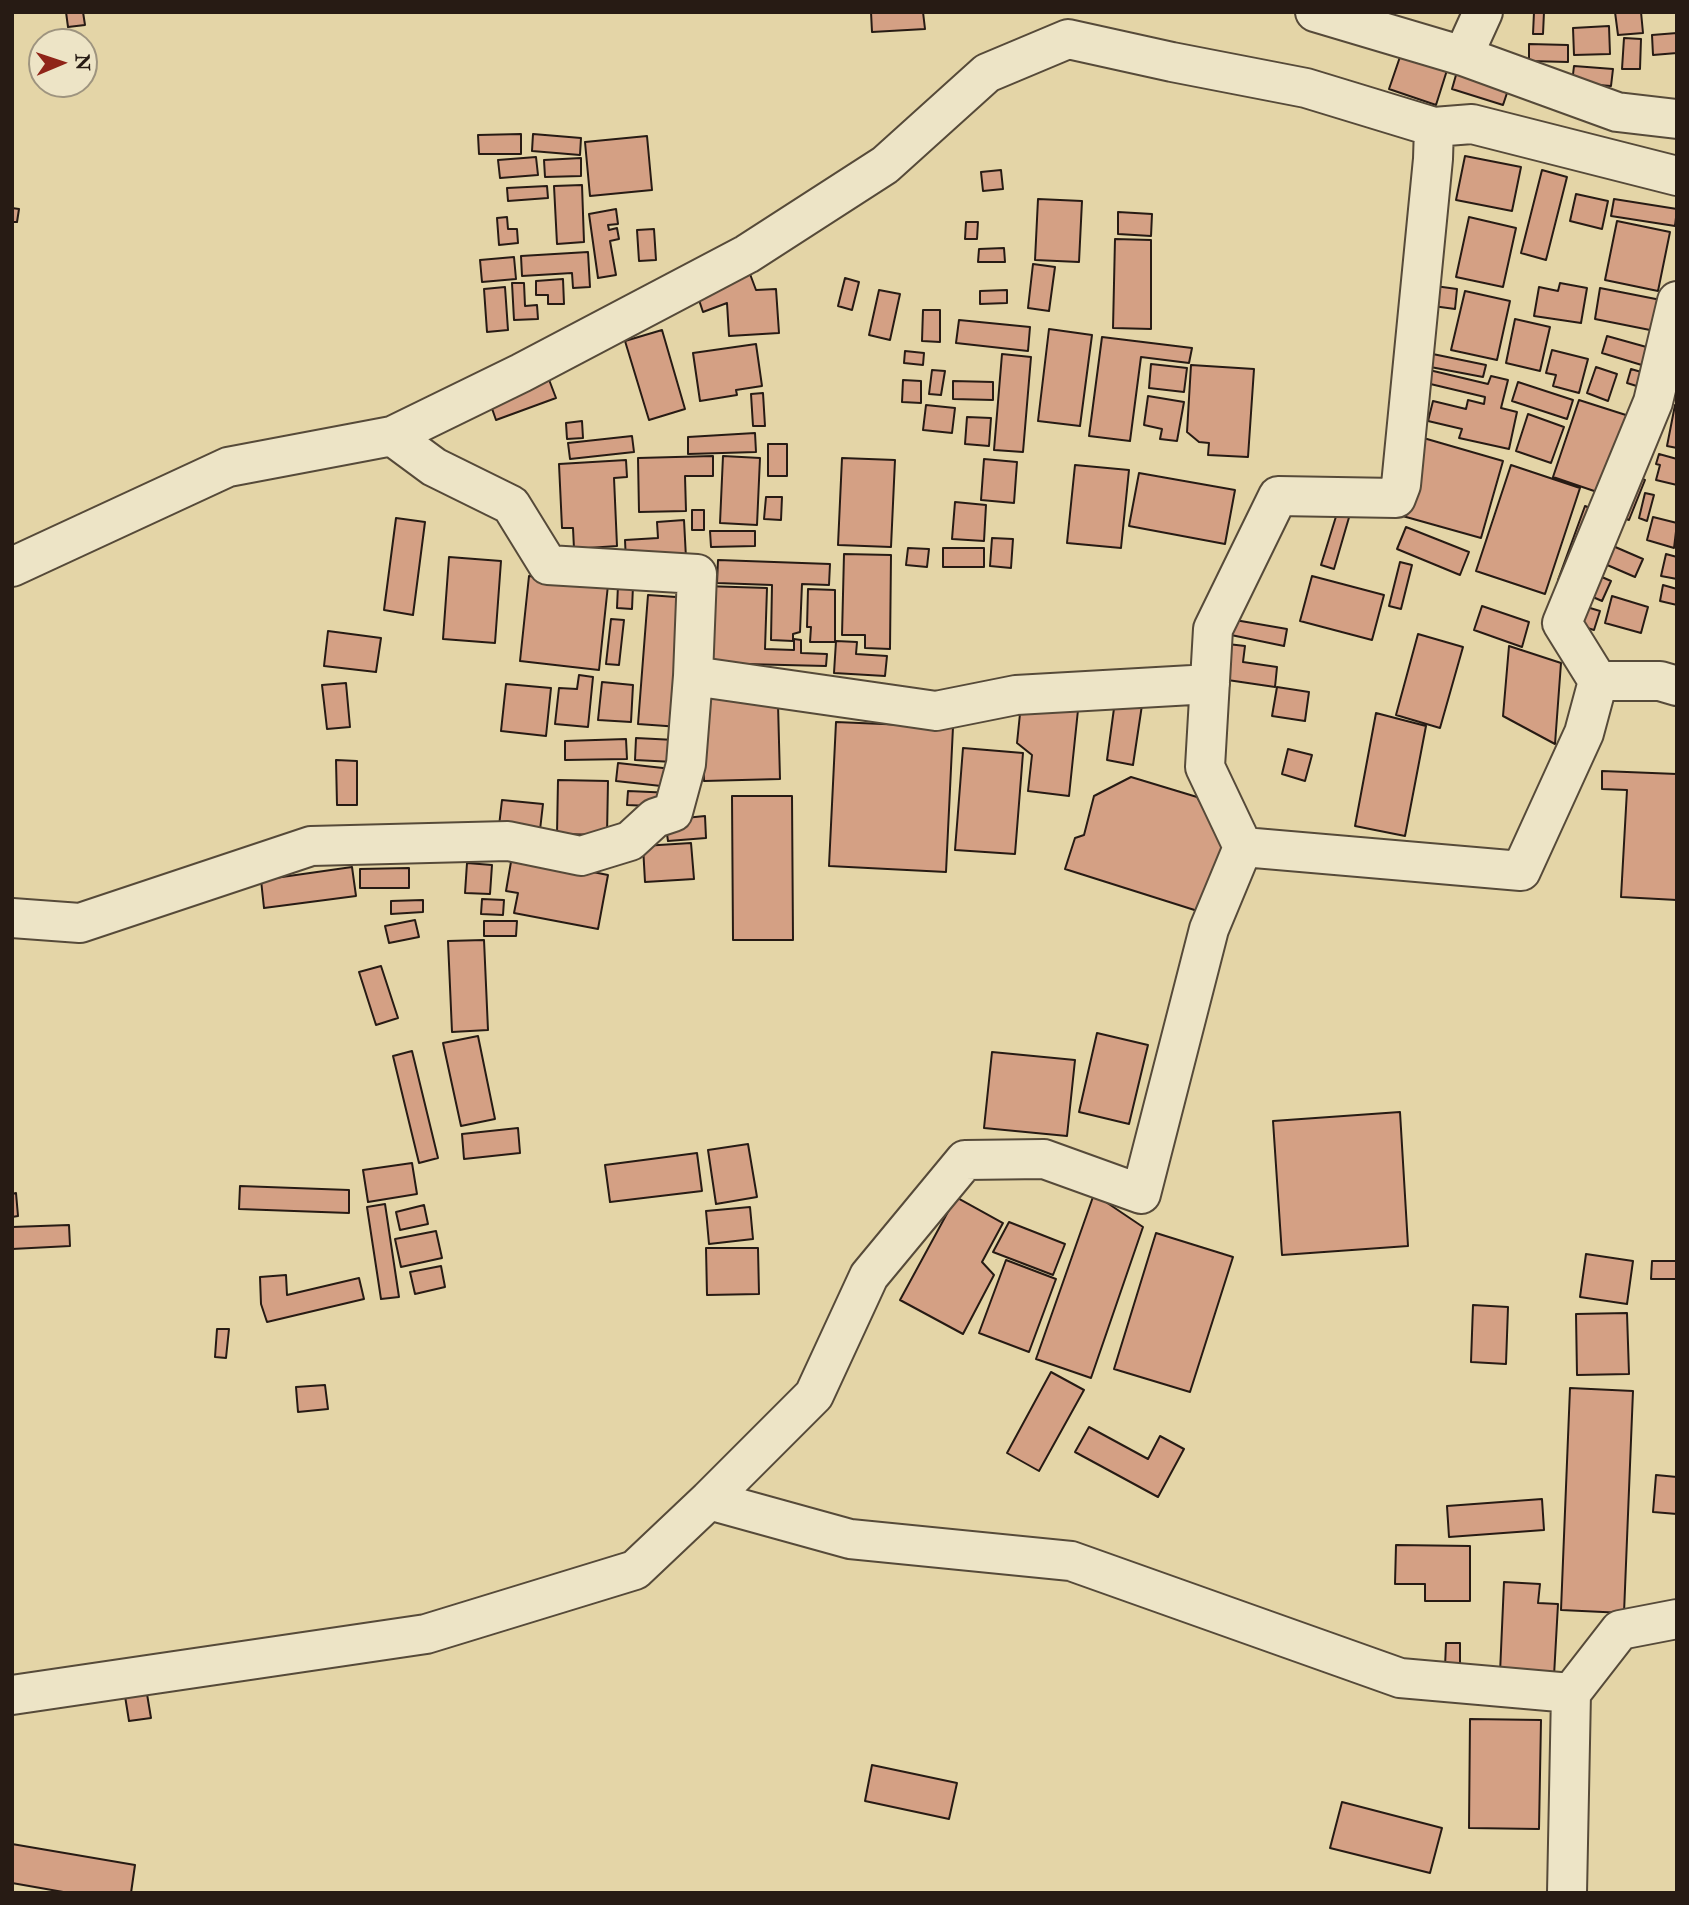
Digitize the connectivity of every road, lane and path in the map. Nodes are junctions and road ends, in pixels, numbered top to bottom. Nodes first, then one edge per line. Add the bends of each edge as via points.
1 (1315, 12) edge
2 (1483, 12) edge
3 (1463, 56) junction
4 (1677, 119) edge
5 (1434, 127) junction
6 (1677, 176) edge
7 (1677, 301) edge
8 (391, 436) junction
9 (12, 567) edge
10 (693, 676) junction
11 (1598, 681) junction
12 (1210, 684) junction
13 (1677, 686) edge
14 (1243, 847) junction
15 (12, 918) edge
16 (709, 1500) junction
17 (1677, 1619) edge
18 (1571, 1693) junction
19 (12, 1695) edge
20 (1567, 1893) edge

1 - 3 street
2 - 3 street
3 - 4 street via 1617,112
5 - 6 street via 1472,124
5 - 8 street via 1306,88 1068,39 987,74 885,165 747,254
5 - 12 street via 1404,457 1396,498 1278,496 1213,629
7 - 11 street via 1653,402 1562,623
8 - 9 street via 228,467
8 - 10 street via 434,467 511,505 548,565 696,574
10 - 12 street via 936,711 1016,695
10 - 15 street via 686,764 673,812 655,818 630,841 582,856 508,841 311,846 80,923
11 - 13 street via 1660,681
11 - 14 street via 1584,733 1521,871
12 - 14 street via 1206,767
14 - 16 street via 1209,929 1141,1194 1044,1159 965,1160 869,1276 814,1395
16 - 18 street via 850,1539 1071,1561 1400,1678
16 - 19 street via 635,1570 426,1634
17 - 18 street via 1620,1630
18 - 20 street

